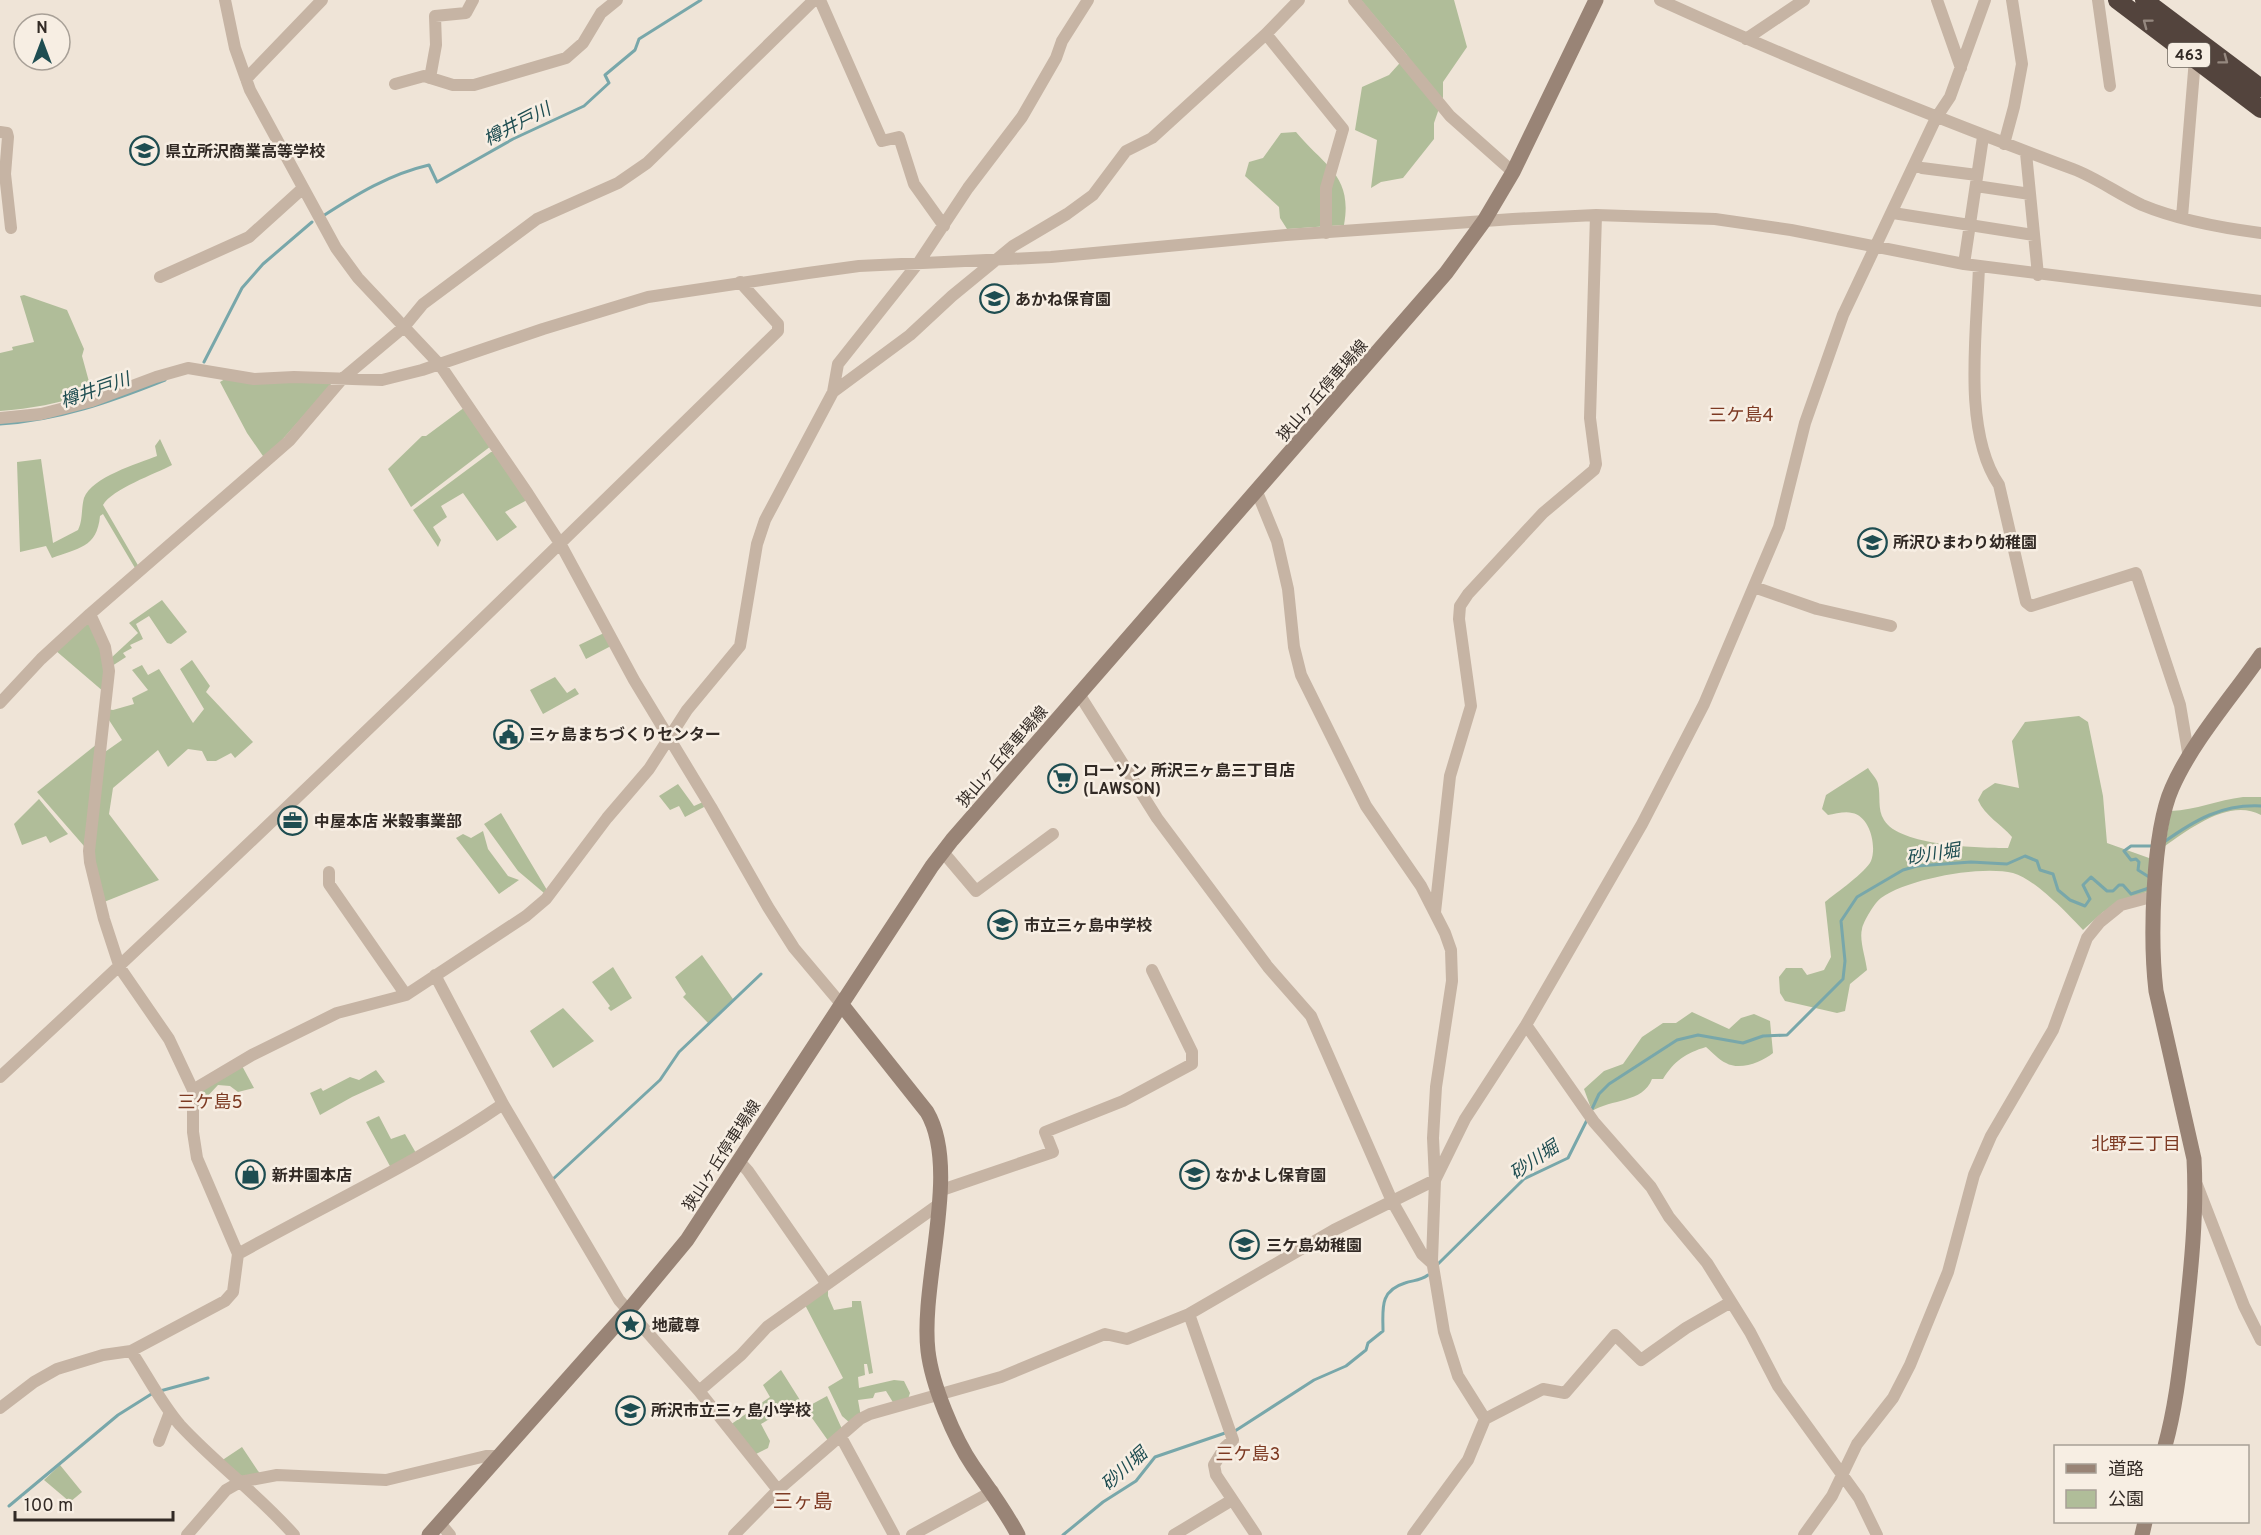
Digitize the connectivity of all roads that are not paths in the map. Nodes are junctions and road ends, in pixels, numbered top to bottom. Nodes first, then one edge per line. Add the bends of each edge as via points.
1 (225, 0) edge
2 (322, 0) edge
3 (473, 0) edge
4 (617, 0) edge
5 (814, 0) edge
6 (820, 0) edge
7 (1088, 0) edge
8 (1299, 0) edge
9 (1354, 0) edge
10 (1596, 0) edge
11 (1660, 0) edge
12 (1804, 0) edge
13 (1937, 0) edge
14 (1985, 0) edge
15 (2012, 0) edge
16 (2098, 0) edge
17 (2117, 0) edge
18 (2144, 0) edge
19 (1266, 34) junction
20 (1746, 39) junction
21 (2195, 59) junction
22 (1961, 68) junction
23 (430, 78) junction
24 (246, 79) junction
25 (395, 84) dead end
26 (2110, 86) dead end
27 (2261, 88) edge
28 (2261, 109) edge
29 (1936, 118) junction
30 (0, 132) edge
31 (1983, 137) junction
32 (2004, 144) junction
33 (2026, 153) junction
34 (1916, 165) junction
35 (1513, 172) junction
36 (1976, 181) junction
37 (302, 189) junction
38 (2030, 194) junction
39 (1893, 213) junction
40 (1596, 216) junction
41 (2182, 217) junction
42 (1484, 221) junction
43 (1970, 225) junction
44 (944, 226) junction
45 (11, 228) dead end
46 (1326, 233) junction
47 (2261, 233) edge
48 (2034, 235) junction
49 (1873, 248) junction
50 (994, 260) junction
51 (919, 262) junction
52 (1964, 264) junction
53 (1979, 266) junction
54 (2038, 275) junction
55 (160, 278) dead end
56 (740, 282) junction
57 (2261, 301) edge
58 (404, 327) junction
59 (440, 365) junction
60 (342, 379) junction
61 (833, 392) junction
62 (0, 418) edge
63 (1257, 492) junction
64 (561, 545) junction
65 (1754, 587) junction
66 (90, 614) junction
67 (1891, 626) dead end
68 (2261, 655) edge
69 (1079, 694) junction
70 (0, 703) edge
71 (668, 739) junction
72 (2189, 758) junction
73 (1053, 834) dead end
74 (943, 852) junction
75 (328, 872) dead end
76 (2155, 896) junction
77 (1435, 912) junction
78 (120, 968) junction
79 (1152, 970) dead end
80 (435, 975) junction
81 (406, 995) junction
82 (842, 1005) junction
83 (1526, 1025) junction
84 (0, 1077) edge
85 (192, 1090) junction
86 (503, 1104) junction
87 (739, 1161) junction
88 (1435, 1180) junction
89 (2195, 1182) junction
90 (938, 1198) junction
91 (1392, 1201) junction
92 (238, 1254) junction
93 (1433, 1264) junction
94 (826, 1283) junction
95 (1731, 1302) junction
96 (628, 1311) junction
97 (1189, 1314) junction
98 (2261, 1340) edge
99 (131, 1351) junction
100 (699, 1391) junction
101 (939, 1393) junction
102 (0, 1408) edge
103 (171, 1412) junction
104 (1485, 1419) junction
105 (841, 1437) junction
106 (159, 1442) dead end
107 (2165, 1445) edge
108 (499, 1456) junction
109 (1843, 1477) junction
110 (240, 1482) junction
111 (778, 1490) junction
112 (993, 1491) junction
113 (1232, 1500) junction
114 (440, 1523) junction
115 (187, 1535) edge
116 (294, 1535) edge
117 (429, 1535) edge
118 (450, 1535) edge
119 (734, 1535) edge
120 (894, 1535) edge
121 (912, 1535) edge
122 (1018, 1535) edge
123 (1174, 1535) edge
124 (1256, 1535) edge
125 (1413, 1535) edge
126 (1804, 1535) edge
127 (1877, 1535) edge

1 - 24 street
2 - 24 street
3 - 23 street via 466,13 435,16 436,45
4 - 23 street via 601,13 583,44 566,58 474,85 453,85
5 - 58 street via 647,163 618,183 558,208 524,228 423,304
6 - 44 street via 882,141 899,137 914,184
7 - 44 street via 1022,117
8 - 19 street
9 - 35 street via 1450,116
10 - 35 main road, 狭山ヶ丘停車場線
11 - 20 street
12 - 20 street
13 - 22 street
14 - 22 street
15 - 32 street via 2022,64
16 - 26 street
21 -> 17 highway, 463
18 -> 27 highway, 463
19 - 46 street via 1343,129 1326,188
19 - 50 street via 1152,138 1126,152 1093,195
20 - 29 street
21 - 28 highway, 463
21 - 41 street
22 - 29 street via 1950,97
23 - 25 street
24 - 37 street
29 - 31 street
29 - 34 street
30 - 45 street via 8,137 5,174
31 - 32 street
31 - 36 street
32 - 33 street
33 - 38 street
33 - 41 street via 2076,170 2139,203
34 - 36 street
34 - 39 street
35 - 42 main road, 狭山ヶ丘停車場線
36 - 38 street
36 - 43 street
37 - 55 street via 249,237
37 - 58 street via 358,278
38 - 48 street
39 - 43 street
39 - 49 street
40 - 42 street
40 - 49 street via 1715,219
40 - 77 street via 1590,418 1596,464 1594,470 1543,513 1460,606 1471,706 1450,776
41 - 47 street
42 - 46 street
42 - 63 main road, 狭山ヶ丘停車場線 via 1446,273
43 - 48 street
43 - 52 street
44 - 51 street
46 - 50 street
48 - 54 street
49 - 52 street
49 - 65 street via 1824,367 1805,423 1779,527
50 - 51 street
50 - 61 street via 910,335
51 - 56 street
51 - 61 street via 838,364
52 - 53 street
53 - 54 street
53 - 72 street via 1975,400 1978,427 1988,469 1999,485 2026,602 2031,606 2136,573 2180,705
54 - 57 street
56 - 59 street via 648,297
56 - 64 street via 778,324 778,331
58 - 59 street
58 - 60 street
59 - 60 street via 382,380
59 - 64 street
60 - 62 street via 241,378 188,368 92,402
60 - 66 street via 289,441
61 - 71 street via 765,520 752,565 740,646
63 - 69 main road, 狭山ヶ丘停車場線
63 - 77 street via 1279,550 1301,675 1366,806
64 - 71 street
64 - 78 street
65 - 67 street via 1817,609
65 - 83 street via 1674,766
66 - 70 street
66 - 78 street via 105,647 108,670 89,851
68 - 72 main road
69 - 74 main road, 狭山ヶ丘停車場線
69 - 91 street via 1157,818 1268,968 1311,1016
71 - 80 street via 649,769 546,899
71 - 82 street via 794,948
72 - 76 main road via 2171,790 2158,843
73 - 74 street via 976,891
74 - 82 main road, 狭山ヶ丘停車場線
75 - 81 street via 329,884
76 - 89 main road via 2156,991 2187,1127
76 - 109 street via 2121,905 2087,939 2053,1030 1991,1136 1974,1175 1948,1272 1910,1365 1893,1398 1857,1444
77 - 88 street via 1453,963 1436,1087
78 - 84 street
78 - 85 street via 169,1039
79 - 90 street via 1192,1052 1192,1064 1122,1101 1045,1132 1053,1152
80 - 81 street
80 - 86 street
81 - 85 street via 337,1013
82 - 87 main road, 狭山ヶ丘停車場線
82 - 90 main road via 936,1127 941,1161
83 - 88 street via 1465,1119
83 - 95 street via 1594,1122 1651,1187
85 - 92 street via 192,1132 197,1158
86 - 92 street via 420,1157
86 - 96 street
87 - 94 street
87 - 96 main road, 狭山ヶ丘停車場線 via 687,1240
88 - 91 street
88 - 93 street
89 - 98 street
89 - 107 main road via 2183,1342 2175,1408
90 - 94 street
90 - 101 main road via 927,1335
91 - 93 street via 1422,1254
91 - 97 street
92 - 99 street via 233,1292 225,1301
93 - 104 street via 1449,1355
94 - 100 street via 767,1327
95 - 104 street via 1641,1360 1615,1335 1564,1393 1543,1389
95 - 109 street via 1778,1386
96 - 100 street
96 - 108 main road, 狭山ヶ丘停車場線
97 - 101 street via 1127,1339 1106,1334 1000,1377
97 - 113 street via 1233,1440 1214,1465
99 - 102 street via 57,1369
99 - 103 street
100 - 111 street
101 - 105 street via 870,1414
101 - 112 main road via 972,1465
103 - 106 street
103 - 110 street
104 - 125 street via 1468,1461
105 - 111 street
105 - 120 street
108 - 110 street via 386,1480 277,1476
108 - 114 main road, 狭山ヶ丘停車場線
109 - 126 street
109 - 127 street via 1859,1498
110 - 115 street via 226,1490
110 - 116 street
111 - 119 street
112 - 121 street
112 - 122 main road
113 - 123 street
113 - 124 street
114 - 117 main road, 狭山ヶ丘停車場線
114 - 118 street

